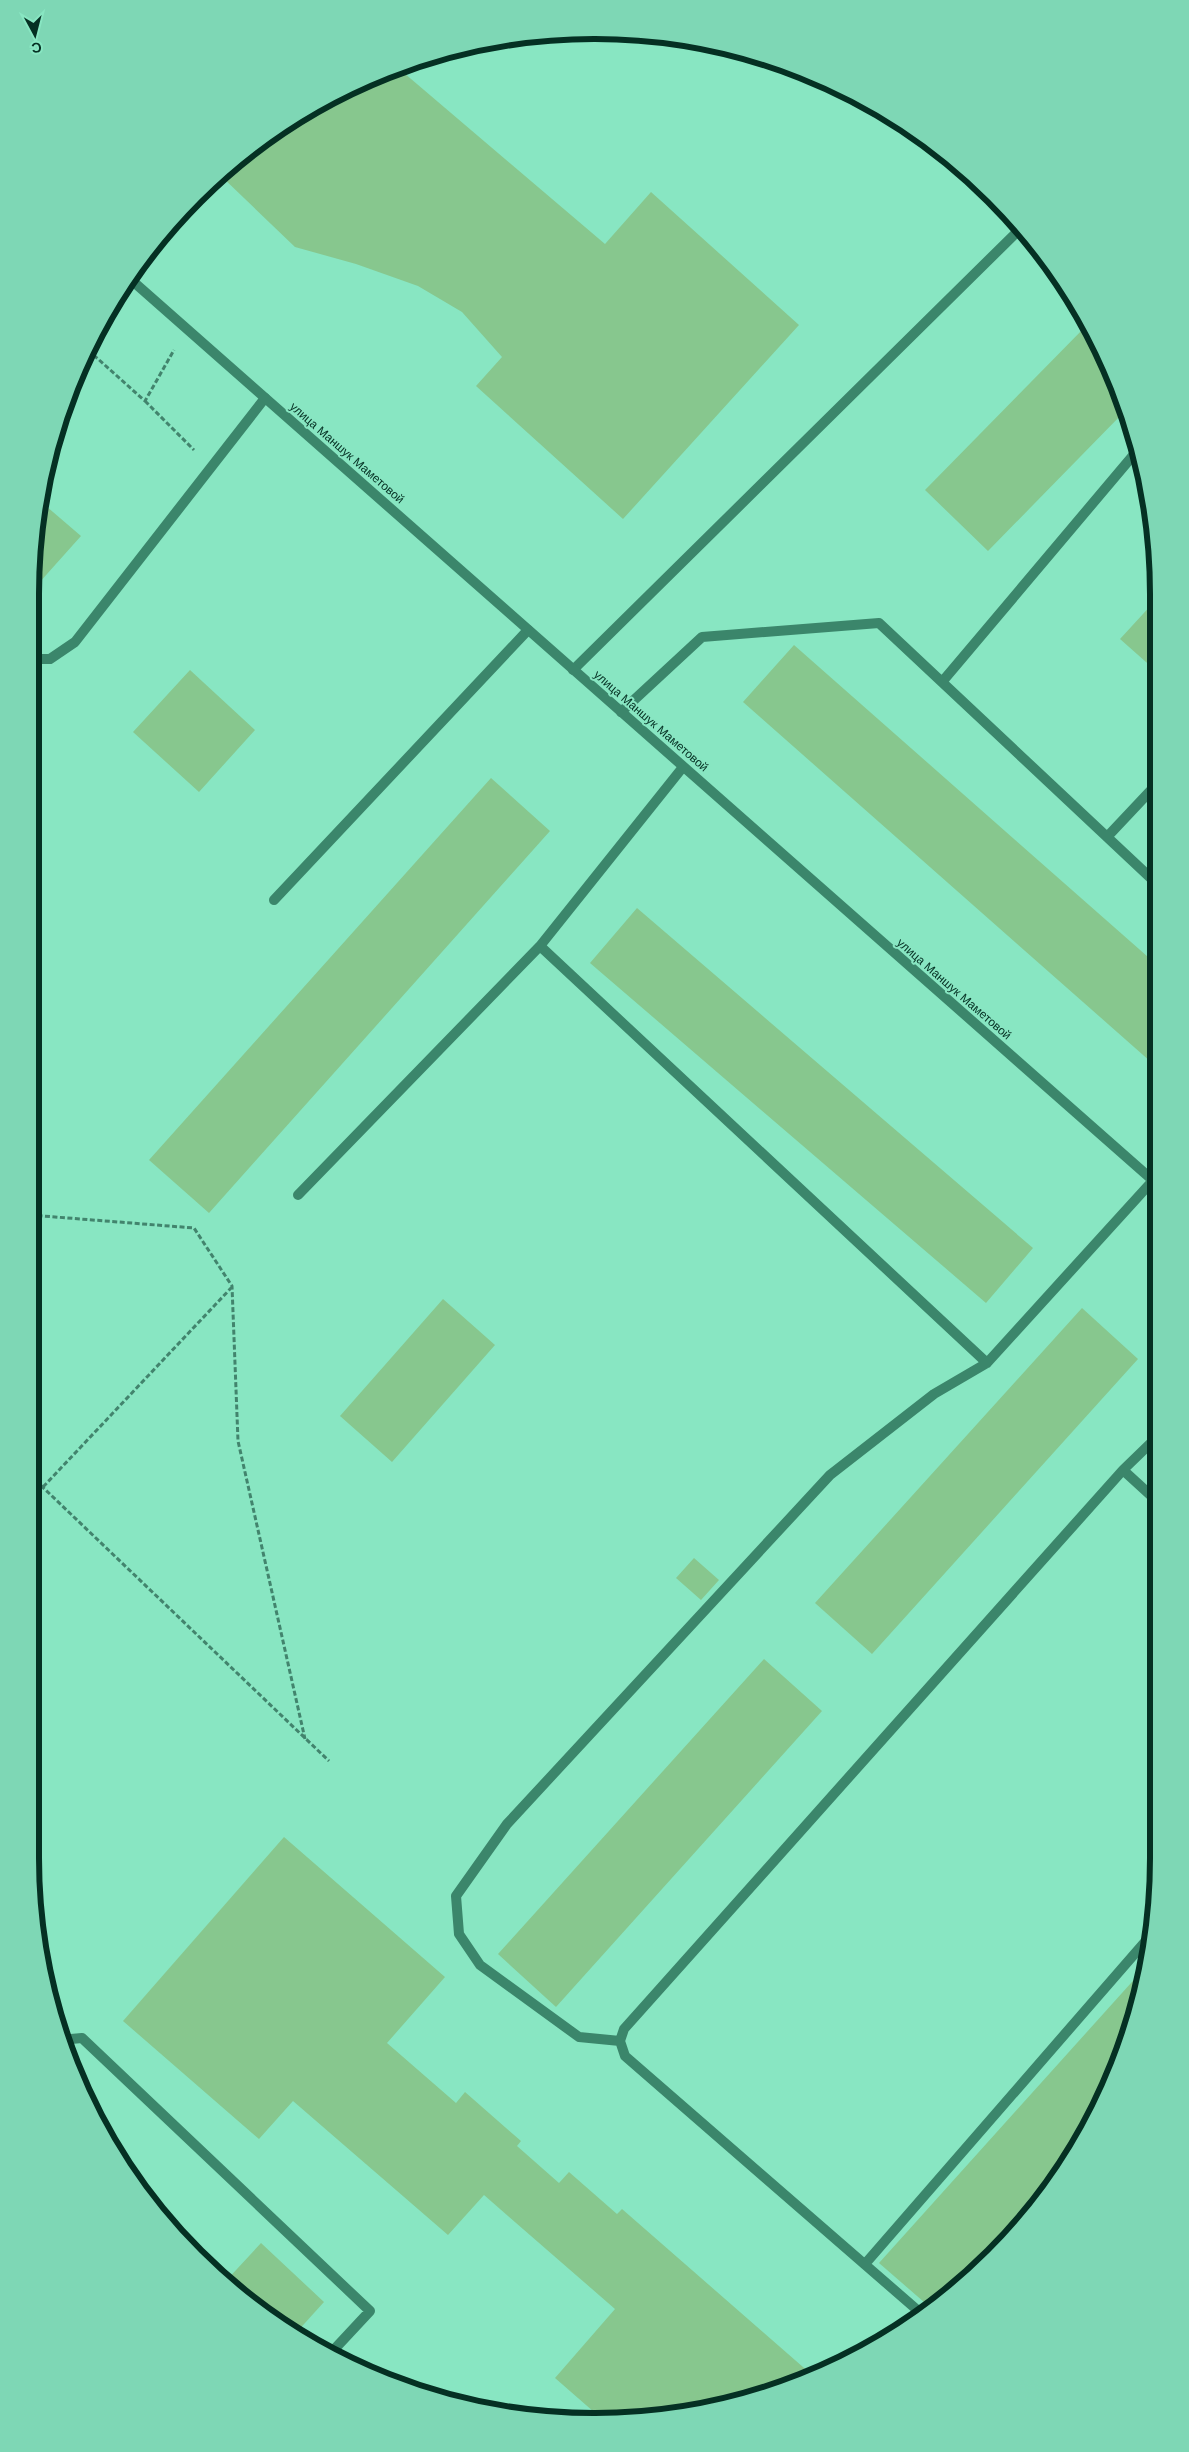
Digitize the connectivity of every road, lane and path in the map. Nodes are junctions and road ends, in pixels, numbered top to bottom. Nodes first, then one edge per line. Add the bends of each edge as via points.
1 (1016, 233) edge
2 (134, 283) edge
3 (186, 328) junction
4 (93, 355) edge
5 (265, 398) junction
6 (145, 400) junction
7 (1132, 456) edge
8 (210, 467) junction
9 (528, 630) junction
10 (39, 659) edge
11 (573, 670) junction
12 (942, 682) junction
13 (621, 712) junction
14 (683, 767) junction
15 (1150, 791) edge
16 (1107, 837) junction
17 (1150, 876) edge
18 (274, 900) dead end
19 (540, 946) junction
20 (1150, 1176) edge
21 (1150, 1185) edge
22 (298, 1195) dead end
23 (39, 1215) edge
24 (232, 1286) junction
25 (987, 1363) junction
26 (1150, 1445) edge
27 (1123, 1470) junction
28 (39, 1483) edge
29 (43, 1487) junction
30 (39, 1489) edge
31 (1150, 1495) edge
32 (306, 1739) junction
33 (329, 1761) dead end
34 (1143, 1944) edge
35 (69, 2039) edge
36 (620, 2041) junction
37 (865, 2264) junction
38 (917, 2310) edge
39 (335, 2349) edge

1 - 11 street
2 - 3 street, улица Маншук Маметовой
3 - 5 street, улица Маншук Маметовой
3 - 6 path
4 - 6 path
5 - 8 street
5 - 9 street, улица Маншук Маметовой
6 - 8 path
7 - 12 street
8 - 10 street via 75,642 50,659
9 - 11 street, улица Маншук Маметовой
9 - 18 street
11 - 13 street, улица Маншук Маметовой
12 - 13 street via 879,623 702,637
12 - 16 street
13 - 14 street, улица Маншук Маметовой
14 - 19 street
14 - 20 street, улица Маншук Маметовой
15 - 16 street
16 - 17 street
19 - 22 street
19 - 25 street
21 - 25 street
23 - 24 path via 194,1228
24 - 29 path
24 - 32 path via 238,1441
25 - 36 street via 934,1394 830,1475 507,1824 456,1896 459,1934 480,1965 579,2037
26 - 27 street
27 - 31 street
27 - 36 street via 624,2029
28 - 29 path
29 - 30 path
29 - 32 path
32 - 33 path
34 - 37 street
35 - 39 street via 82,2038 370,2311
36 - 37 street via 625,2056
37 - 38 street

